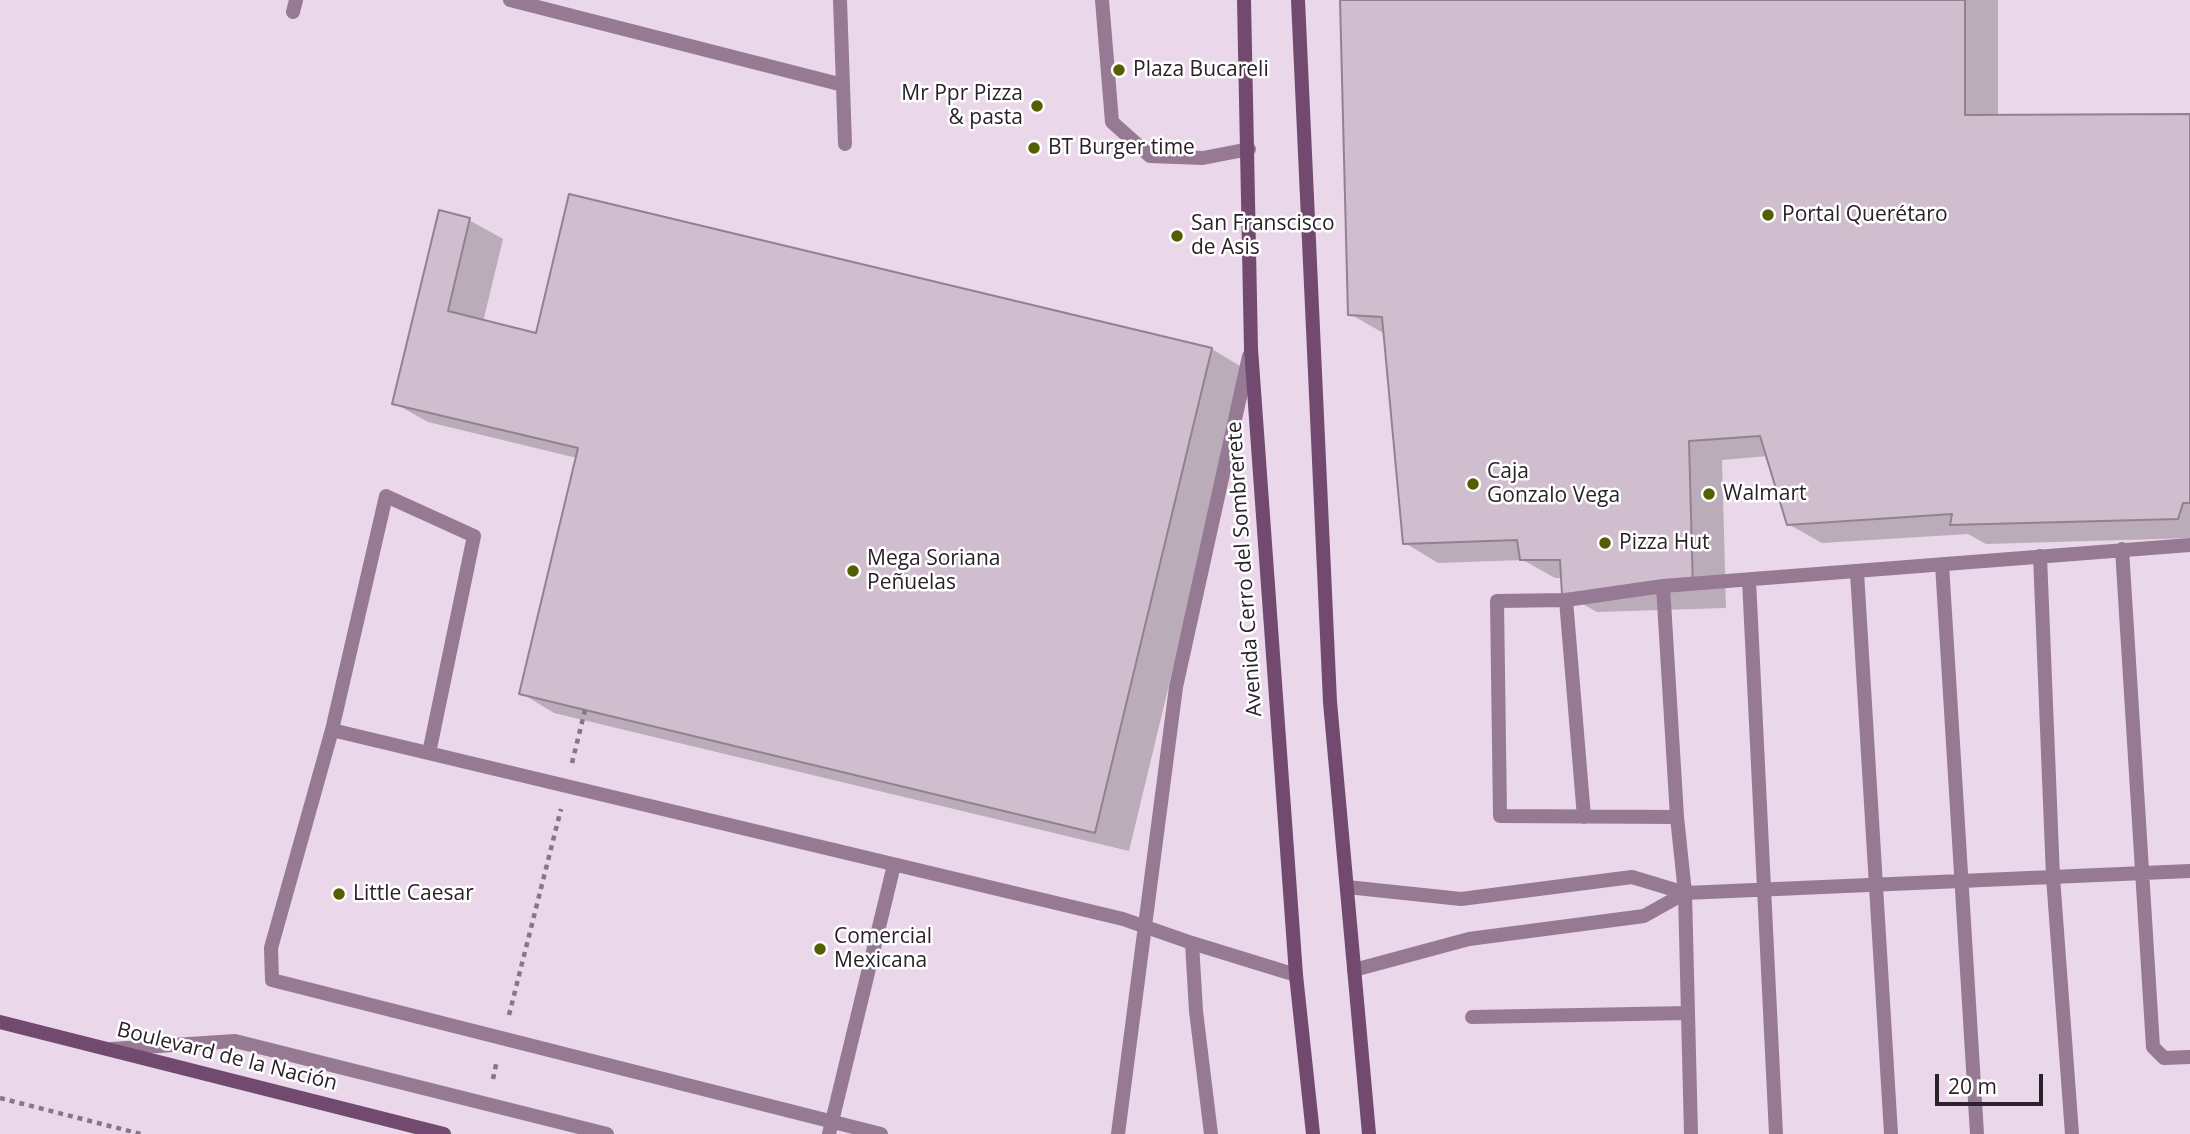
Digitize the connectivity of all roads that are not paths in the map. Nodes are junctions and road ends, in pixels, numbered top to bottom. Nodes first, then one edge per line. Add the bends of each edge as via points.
1 (510, 0) edge
2 (840, 0) edge
3 (1102, 0) edge
4 (1244, 0) edge
5 (1298, 0) edge
6 (843, 85) junction
7 (845, 144) dead end
8 (1249, 149) junction
9 (1251, 349) junction
10 (2190, 545) edge
11 (2122, 550) junction
12 (2040, 556) junction
13 (1942, 564) junction
14 (1857, 572) junction
15 (1749, 580) junction
16 (1663, 586) junction
17 (1566, 600) junction
18 (331, 730) junction
19 (429, 753) junction
20 (1584, 817) junction
21 (1676, 817) junction
22 (894, 864) junction
23 (2190, 871) edge
24 (2141, 873) junction
25 (2053, 877) junction
26 (1962, 881) junction
27 (1875, 884) junction
28 (1347, 887) junction
29 (1765, 890) junction
30 (1685, 894) junction
31 (1145, 926) junction
32 (1192, 943) junction
33 (1354, 970) junction
34 (1296, 975) junction
35 (1688, 1013) junction
36 (1472, 1017) dead end
37 (0, 1022) edge
38 (111, 1049) junction
39 (2190, 1057) edge
40 (410, 1126) junction
41 (831, 1128) edge
42 (424, 1134) edge
43 (443, 1134) edge
44 (607, 1134) edge
45 (881, 1134) edge
46 (1118, 1134) edge
47 (1211, 1134) edge
48 (1313, 1134) edge
49 (1369, 1134) edge
50 (1691, 1134) edge
51 (1776, 1134) edge
52 (1891, 1134) edge
53 (1977, 1134) edge
54 (2071, 1134) edge

1 - 6 street
2 - 6 street
3 - 8 street via 1112,122 1150,156 1203,158
4 - 8 main road, Avenida Cerro del Sombrerete
5 - 28 main road via 1330,702
6 - 7 street
8 - 9 main road, Avenida Cerro del Sombrerete
9 - 31 street via 1176,687
9 - 34 main road, Avenida Cerro del Sombrerete
10 - 11 street
11 - 12 street
11 - 24 street
12 - 13 street
12 - 25 street
13 - 14 street
13 - 26 street
14 - 15 street
14 - 27 street
15 - 16 street
15 - 29 street
16 - 17 street
16 - 21 street
17 - 20 street
17 - 20 street via 1497,601 1500,816
18 - 19 street
18 - 19 street via 386,496 474,536
18 - 41 street via 271,948 272,980
19 - 22 street
20 - 21 street
21 - 30 street
22 - 31 street
22 - 41 street
23 - 24 street
24 - 25 street
24 - 39 street via 2153,1047 2164,1058
25 - 26 street
25 - 54 street
26 - 27 street
26 - 53 street
27 - 29 street
27 - 52 street
28 - 30 street via 1461,899 1632,877
28 - 33 main road
29 - 30 street
29 - 51 street
30 - 33 street via 1644,916 1469,939
30 - 35 street
31 - 32 street
31 - 46 street
32 - 34 street
32 - 47 street
33 - 49 main road
34 - 48 main road, Avenida Cerro del Sombrerete
35 - 36 street
35 - 50 street
37 - 38 main road, Boulevard de la Nación
38 - 40 main road, Boulevard de la Nación
38 - 44 street via 235,1041
40 - 42 main road
40 - 43 main road, Boulevard de la Nación
41 - 45 street

